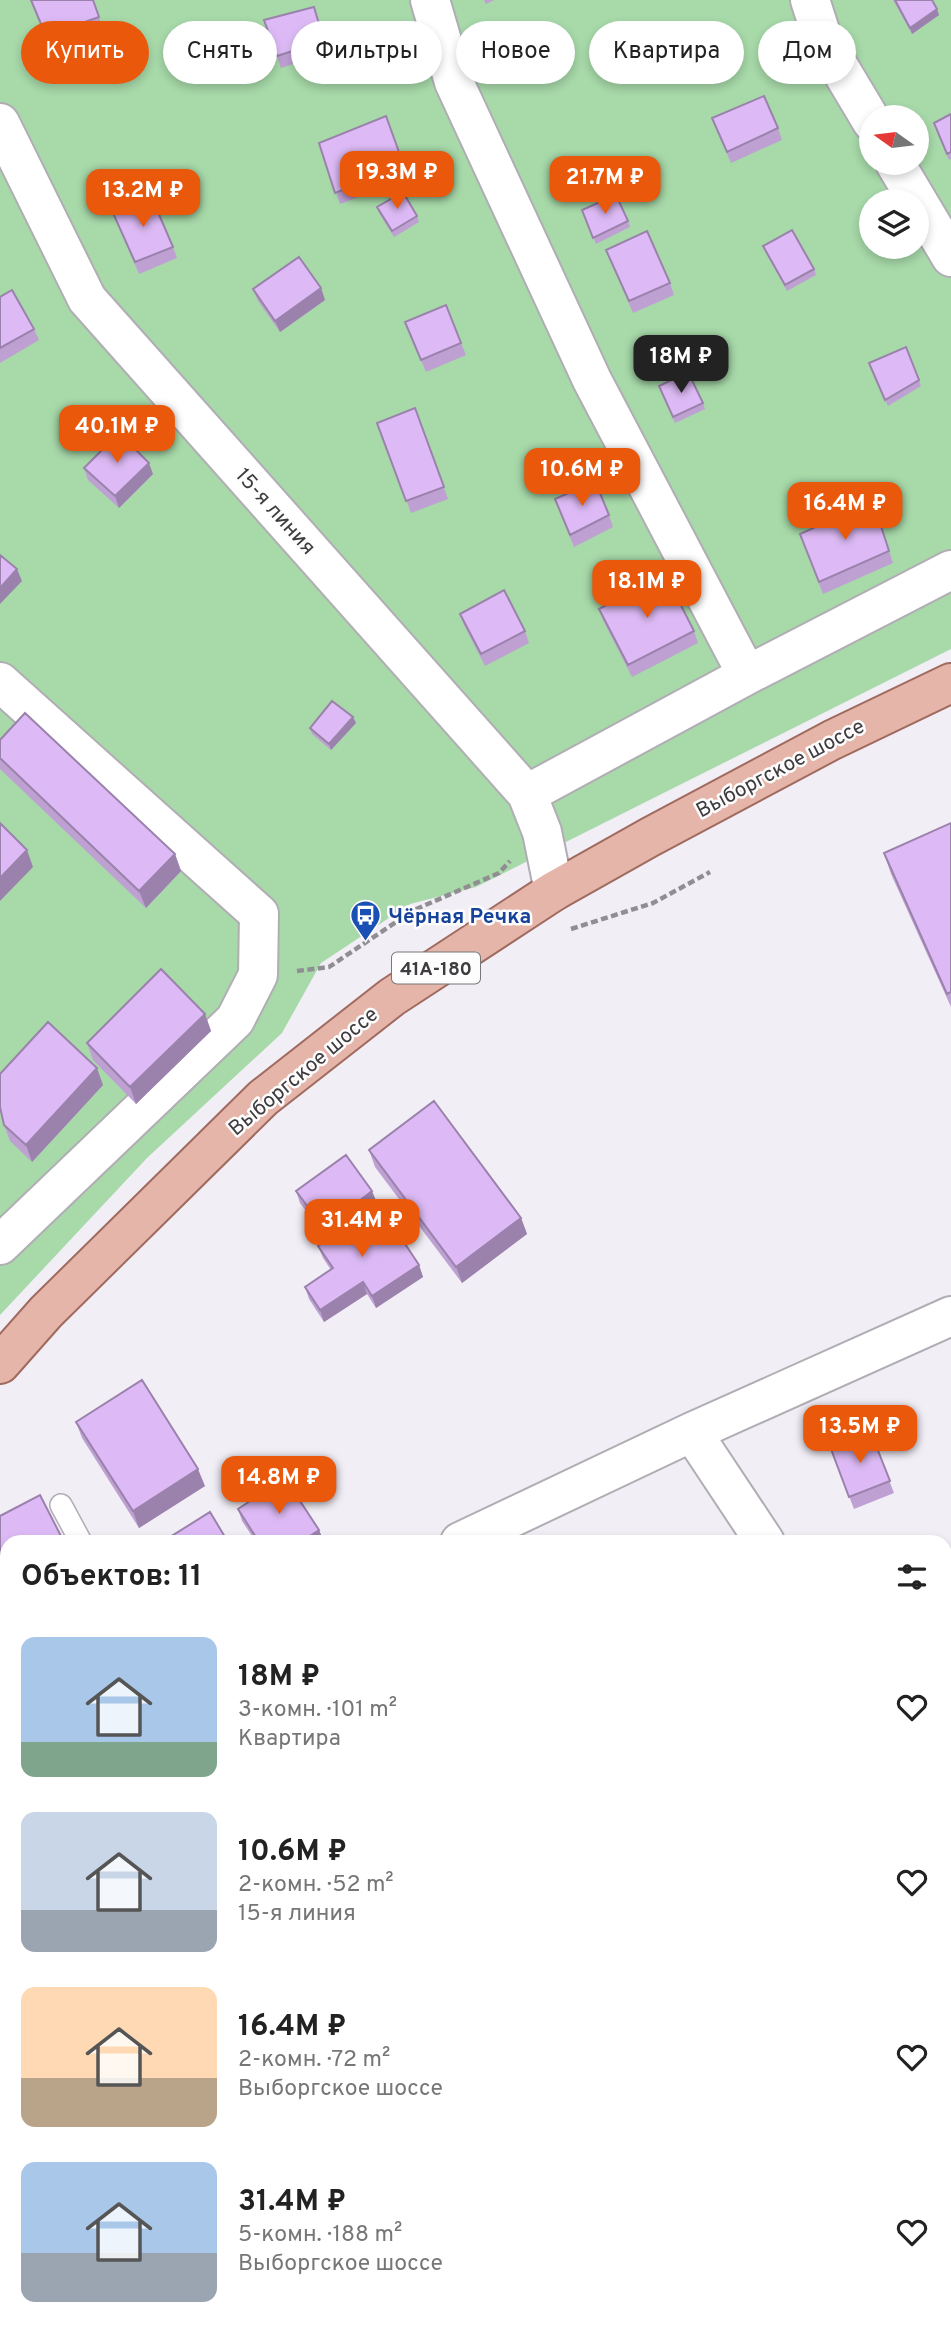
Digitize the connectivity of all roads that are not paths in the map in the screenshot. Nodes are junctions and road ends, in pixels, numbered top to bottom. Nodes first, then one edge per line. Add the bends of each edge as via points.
1 (430, 0) edge
2 (810, 0) edge
3 (862, 105) edge
4 (0, 123) edge
5 (902, 175) edge
6 (951, 257) edge
7 (951, 570) edge
8 (747, 675) junction
9 (0, 682) edge
10 (951, 683) edge
11 (527, 794) junction
12 (554, 891) junction
13 (0, 1245) edge
14 (951, 1316) edge
15 (0, 1364) edge
16 (692, 1432) junction
17 (61, 1505) dead end
18 (77, 1535) edge
19 (475, 1535) edge
20 (760, 1535) edge

1 - 8 street via 454,82 592,380
2 - 3 street via 823,40
4 - 11 street, 15-я линия via 87,299
5 - 6 street
7 - 8 street
8 - 11 street
9 - 13 street via 258,914 258,975 235,1020
10 - 12 main road, Выборгское шоссе / 41А-180 via 832,740
11 - 12 street, 15-я линия via 542,832
12 - 15 main road, Выборгское шоссе / 41А-180 via 392,997 263,1098 46,1312
14 - 16 street
16 - 19 street
16 - 20 street
17 - 18 lane

